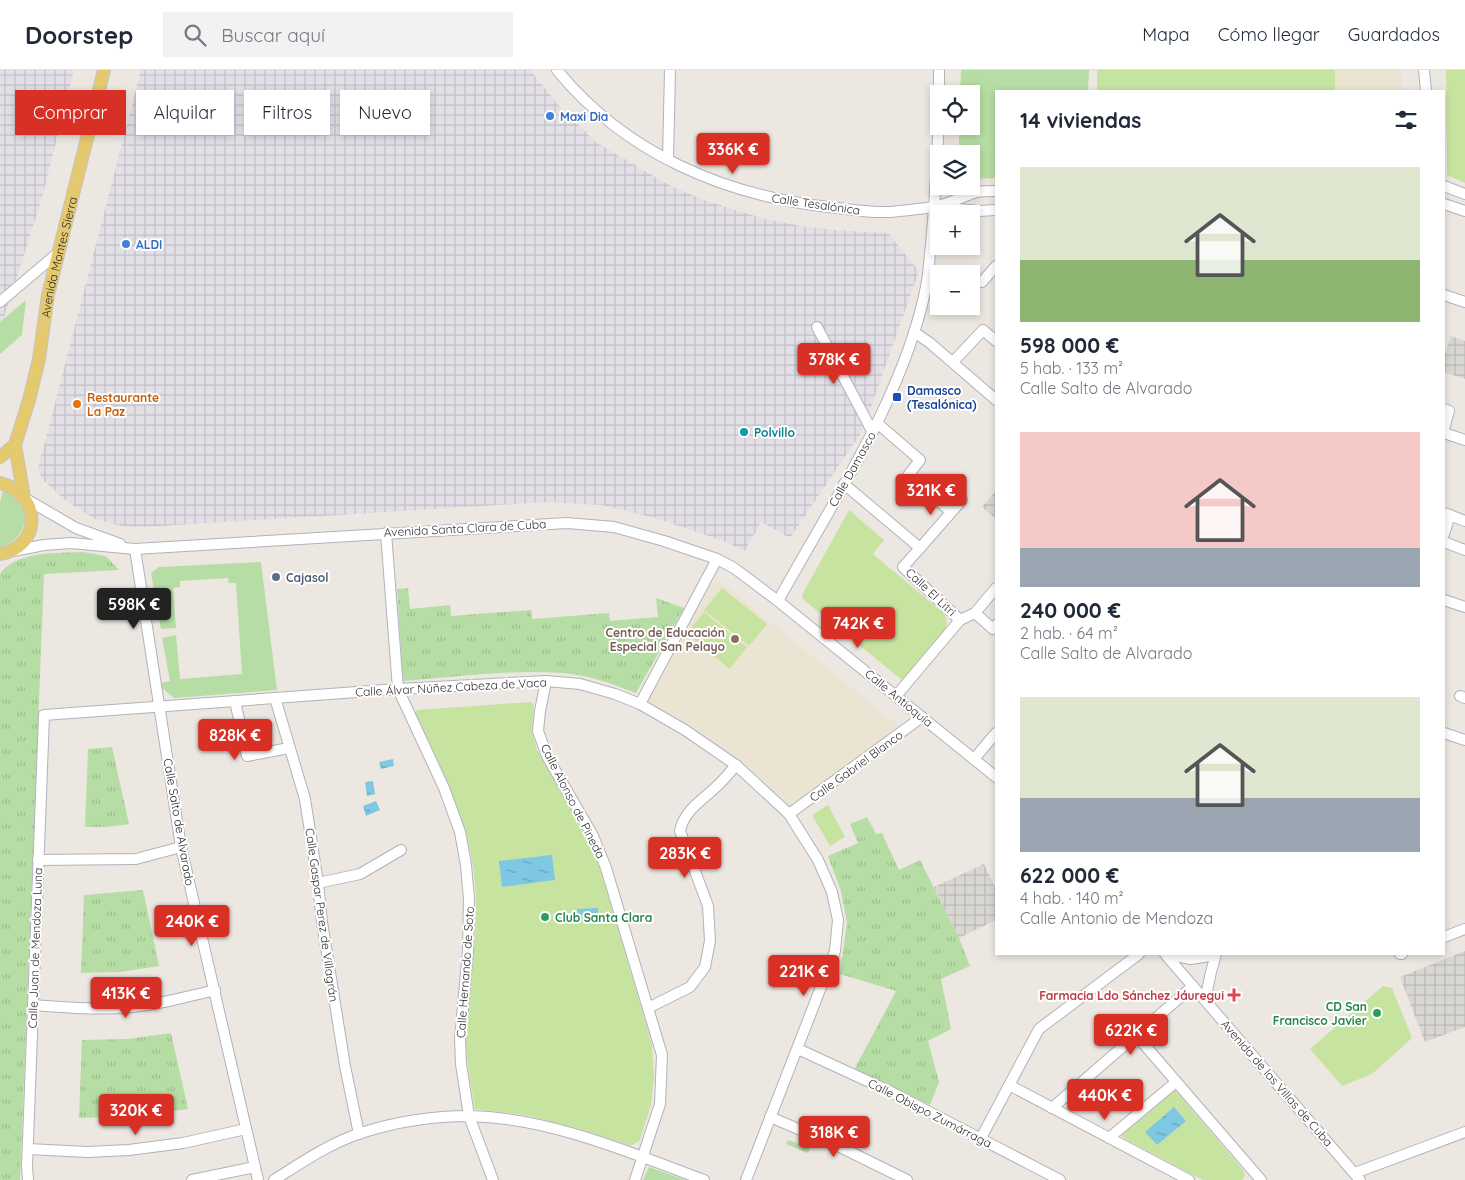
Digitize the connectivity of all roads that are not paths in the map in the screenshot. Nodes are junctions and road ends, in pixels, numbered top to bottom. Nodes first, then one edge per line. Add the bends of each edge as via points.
1 (104, 70) edge
2 (557, 70) edge
3 (670, 70) edge
4 (939, 70) edge
5 (1424, 70) edge
6 (939, 85) edge
7 (1426, 90) edge
8 (938, 135) edge
9 (668, 159) junction
10 (1445, 186) edge
11 (995, 191) edge
12 (1465, 194) edge
13 (1445, 204) edge
14 (935, 205) edge
15 (938, 205) edge
16 (930, 207) edge
17 (995, 210) edge
18 (980, 211) edge
19 (1463, 211) edge
20 (1445, 212) edge
21 (930, 250) edge
22 (59, 252) junction
23 (995, 267) edge
24 (982, 282) dead end
25 (1445, 295) edge
26 (0, 302) edge
27 (1465, 302) edge
28 (817, 327) dead end
29 (914, 332) junction
30 (995, 340) edge
31 (953, 362) junction
32 (995, 399) edge
33 (1445, 409) edge
34 (1445, 425) edge
35 (875, 427) junction
36 (1445, 433) edge
37 (1465, 440) edge
38 (15, 445) junction
39 (0, 457) edge
40 (0, 483) edge
41 (844, 484) junction
42 (25, 498) junction
43 (962, 500) dead end
44 (951, 512) junction
45 (1447, 514) edge
46 (1465, 521) edge
47 (1445, 527) edge
48 (386, 533) junction
49 (1445, 542) edge
50 (920, 548) junction
51 (135, 549) junction
52 (1465, 550) edge
53 (3, 554) edge
54 (717, 559) junction
55 (995, 589) edge
56 (1445, 600) edge
57 (778, 601) junction
58 (1465, 607) edge
59 (975, 613) junction
60 (960, 620) junction
61 (995, 627) edge
62 (546, 681) junction
63 (398, 690) junction
64 (896, 696) junction
65 (275, 698) junction
66 (235, 701) junction
67 (640, 704) junction
68 (159, 707) junction
69 (44, 715) joint
70 (922, 717) junction
71 (1445, 733) edge
72 (995, 735) edge
73 (1465, 740) edge
74 (289, 748) junction
75 (974, 759) junction
76 (736, 766) junction
77 (995, 776) edge
78 (789, 814) junction
79 (182, 847) junction
80 (401, 850) dead end
81 (38, 860) junction
82 (318, 883) junction
83 (1465, 929) edge
84 (1445, 937) edge
85 (1138, 955) edge
86 (1167, 955) edge
87 (1171, 955) edge
88 (1216, 955) edge
89 (1194, 986) junction
90 (215, 990) junction
91 (1205, 1000) junction
92 (33, 1005) junction
93 (648, 1008) junction
94 (1136, 1035) junction
95 (798, 1049) junction
96 (1176, 1082) junction
97 (1009, 1085) junction
98 (1052, 1108) junction
99 (469, 1116) junction
100 (770, 1117) junction
101 (246, 1129) junction
102 (1465, 1132) edge
103 (360, 1134) junction
104 (981, 1138) junction
105 (1109, 1138) junction
106 (28, 1149) junction
107 (643, 1157) junction
108 (255, 1167) junction
109 (1357, 1177) edge
110 (28, 1180) edge
111 (192, 1180) edge
112 (258, 1180) edge
113 (274, 1180) edge
114 (493, 1180) edge
115 (634, 1180) edge
116 (704, 1180) edge
117 (746, 1180) edge
118 (906, 1180) edge
119 (1060, 1180) edge
120 (1189, 1180) edge
121 (1261, 1180) edge

1 - 22 main road, Avenida Montes Sierra
2 - 9 street, Calle Tesalónica via 604,117
3 - 9 street
4 - 6 street
5 - 7 street
8 - 14 street, Calle Damasco
9 - 16 street, Calle Tesalónica via 729,186 797,203 885,212
10 - 12 street
11 - 15 street, Calle Tesalónica via 978,192
13 - 19 street
17 - 18 street, Calle Tesalónica
19 - 20 street
21 - 29 street, Calle Damasco via 926,286
22 - 26 street
22 - 38 main road, Avenida Montes Sierra via 48,295 39,359
23 - 24 street
25 - 27 street
28 - 35 street
29 - 31 street
29 - 35 street, Calle Damasco
30 - 31 street via 983,330
31 - 32 street
33 - 34 street via 1449,411
35 - 41 street, Calle Damasco
35 - 44 street via 920,460 909,474
36 - 37 street
38 - 39 main road
38 - 42 main road, Avenida Montes Sierra
40 - 42 main road via 17,490
41 - 50 street, Calle El Litri
41 - 57 street, Calle Damasco
42 - 51 street, Avenida Santa Clara de Cuba via 76,528
42 - 53 main road, Avenida Montes Sierra via 32,516 29,533 18,547
43 - 44 street
44 - 50 street
45 - 46 street
45 - 47 street
48 - 51 street, Avenida Santa Clara de Cuba
48 - 54 street, Avenida Santa Clara de Cuba via 567,522 614,527
48 - 63 street, Calle Hernando de Soto
49 - 52 street
50 - 60 street, Calle El Litri via 903,567
51 - 53 street, Avenida Santa Clara de Cuba via 71,543
51 - 68 street, Calle Salto de Alvarado
54 - 57 street, Avenida Santa Clara de Cuba
54 - 67 street
55 - 59 street
56 - 58 street
57 - 64 street, Calle Antioquía
59 - 60 street
59 - 61 street
60 - 64 street
62 - 63 street, Calle Álvar Núñez Cabeza de Vaca
62 - 67 street, Calle Álvar Núñez Cabeza de Vaca via 580,684
62 - 93 street, Calle Alonso de Pineda via 538,731 547,756 593,836 606,868
63 - 65 street, Calle Álvar Núñez Cabeza de Vaca
63 - 99 street, Calle Hernando de Soto via 444,788 460,832 466,865 468,951 460,1039
64 - 70 street, Calle Antioquía
65 - 66 street, Calle Álvar Núñez Cabeza de Vaca
65 - 74 street, Calle Gaspar Perez de Villagrán
66 - 68 street, Calle Álvar Núñez Cabeza de Vaca
66 - 74 street via 247,756
67 - 76 street, Calle Álvar Núñez Cabeza de Vaca via 685,730
68 - 69 street, Calle Álvar Núñez Cabeza de Vaca
68 - 79 street, Calle Salto de Alvarado
69 - 81 street, Calle Juan de Mendoza Luna
70 - 75 street, Calle Antioquía
70 - 78 street, Calle Gabriel Blanco
71 - 73 street
72 - 75 street
74 - 82 street, Calle Gaspar Perez de Villagrán via 305,799
75 - 77 street, Calle Antioquía
76 - 78 street, Calle Álvar Núñez Cabeza de Vaca
76 - 93 street via 686,814 680,831 708,906 710,941 706,967 690,986
78 - 95 street, Calle Álvar Núñez Cabeza de Vaca via 818,860 832,892 838,920 835,951
79 - 81 street via 136,859
79 - 90 street, Calle Salto de Alvarado
80 - 82 street via 360,874
81 - 92 street, Calle Juan de Mendoza Luna
82 - 103 street, Calle Gaspar Perez de Villagrán via 345,1066
83 - 84 street
85 - 97 street via 1039,1029
86 - 89 street
87 - 88 street via 1192,959
88 - 91 street
89 - 91 street, Avenida de las Villas de Cuba
89 - 94 street
90 - 92 street via 119,1008
90 - 101 street, Calle Salto de Alvarado
91 - 109 street, Avenida de las Villas de Cuba
92 - 106 street, Calle Juan de Mendoza Luna
93 - 107 street, Calle Alonso de Pineda via 662,1055 660,1104
94 - 96 street
94 - 98 street
95 - 100 street, Calle Álvar Núñez Cabeza de Vaca
95 - 104 street, Calle Obispo Zumárraga
96 - 105 street
96 - 121 street
97 - 98 street
97 - 104 street
98 - 105 street
99 - 103 street via 414,1120
99 - 107 street via 522,1122 583,1137
99 - 114 street, Calle Hernando de Soto
100 - 117 street, Calle Álvar Núñez Cabeza de Vaca
100 - 118 street
101 - 106 street via 184,1143 128,1150
101 - 108 street, Calle Salto de Alvarado
102 - 109 street
103 - 113 street via 314,1155
104 - 119 street, Calle Obispo Zumárraga
105 - 120 street
106 - 110 street, Calle Juan de Mendoza Luna
107 - 115 street, Calle Alonso de Pineda
107 - 116 street
108 - 111 street
108 - 112 street, Calle Salto de Alvarado

